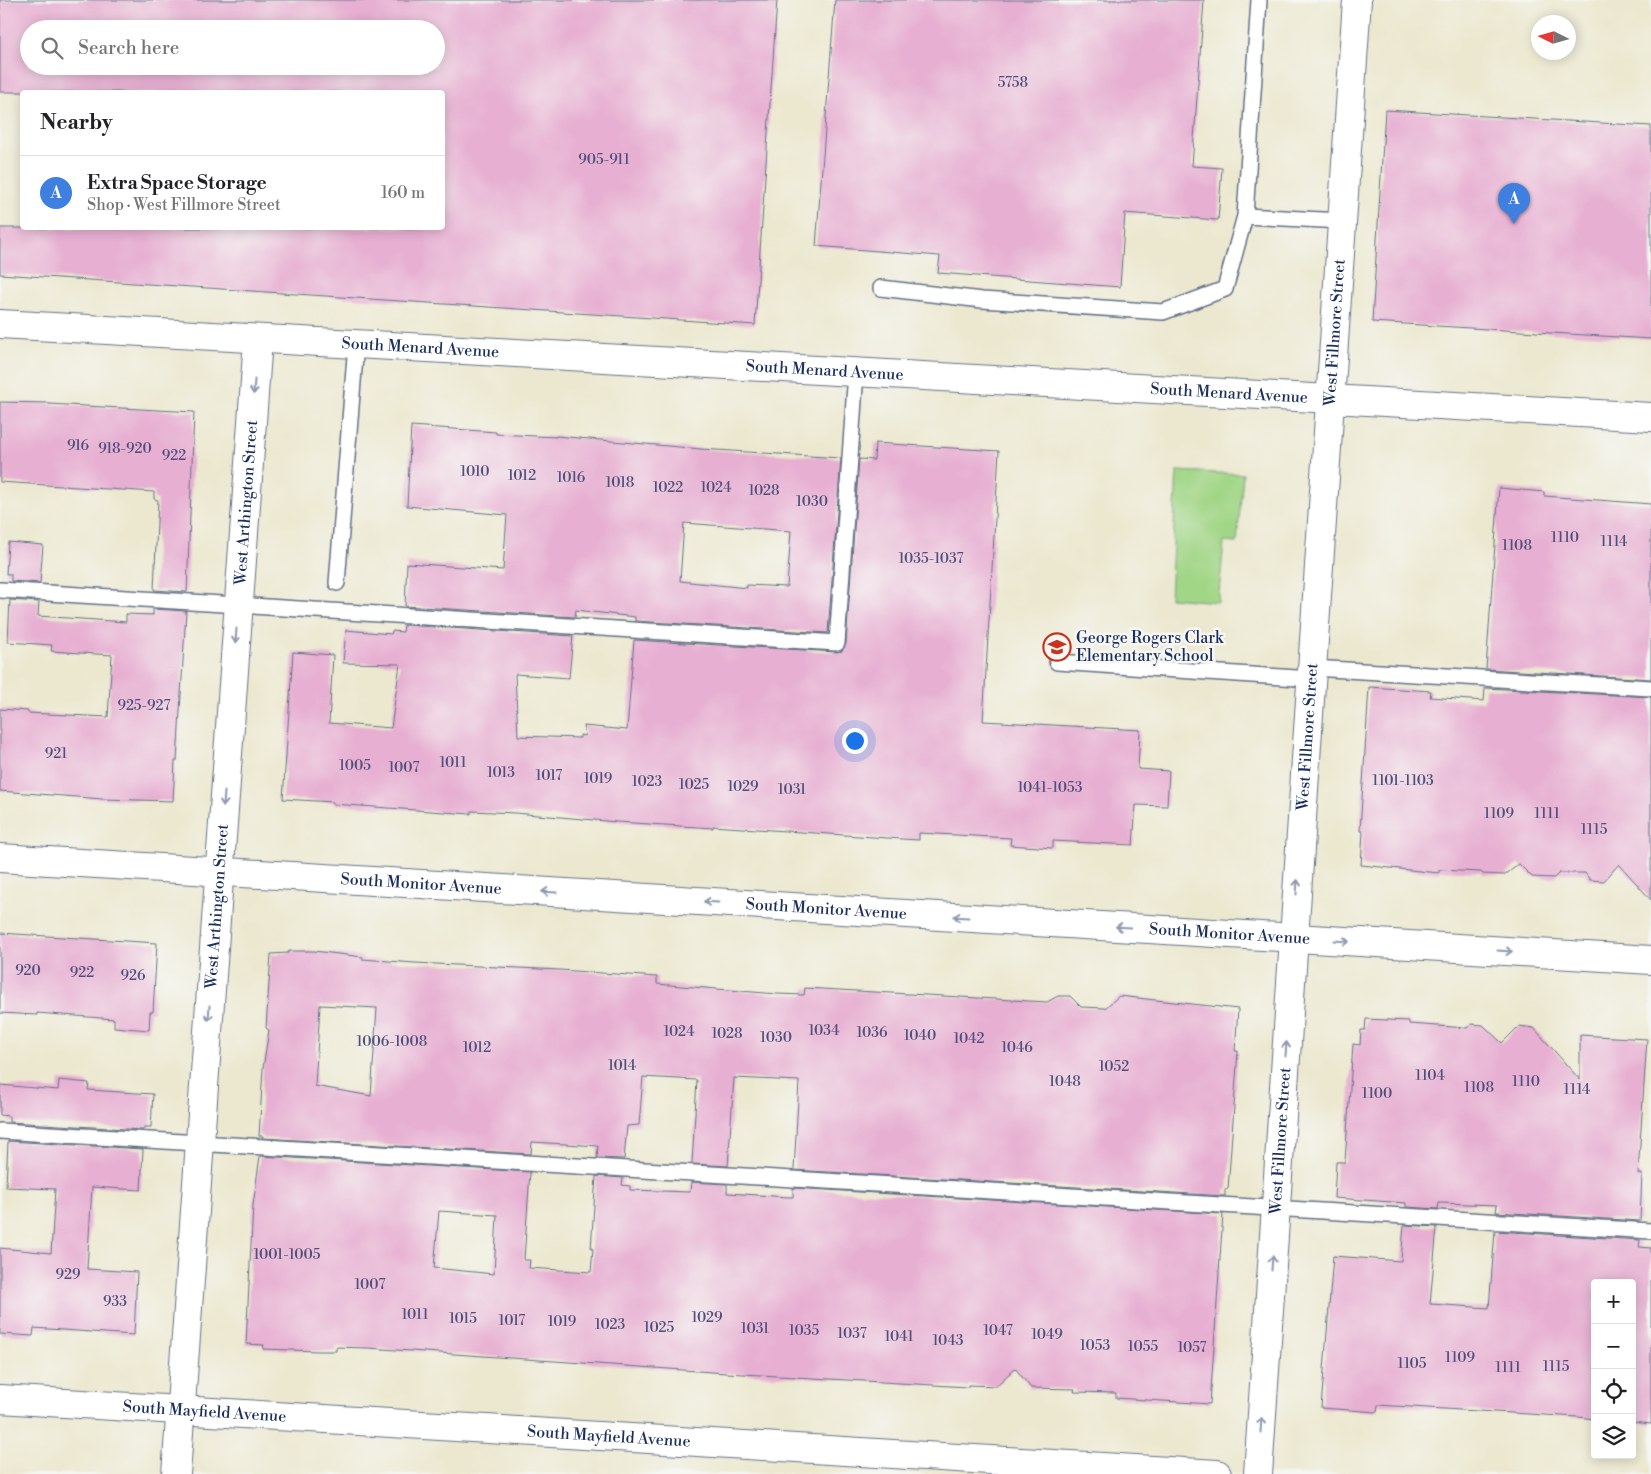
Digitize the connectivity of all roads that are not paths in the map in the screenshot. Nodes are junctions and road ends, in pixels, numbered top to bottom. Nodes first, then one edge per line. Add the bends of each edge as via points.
1 (1259, 0) edge
2 (1357, 0) edge
3 (1244, 216) junction
4 (1342, 221) junction
5 (881, 288) dead end
6 (0, 324) edge
7 (258, 338) junction
8 (356, 344) junction
9 (856, 372) junction
10 (1330, 399) junction
11 (1651, 417) edge
12 (337, 583) dead end
13 (0, 590) edge
14 (238, 604) junction
15 (1057, 662) dead end
16 (1311, 674) junction
17 (1651, 688) edge
18 (0, 858) edge
19 (219, 871) junction
20 (1294, 938) junction
21 (1651, 960) edge
22 (0, 1131) edge
23 (199, 1143) junction
24 (1275, 1208) junction
25 (1651, 1231) edge
26 (0, 1399) edge
27 (180, 1410) junction
28 (176, 1474) edge
29 (1218, 1474) edge
30 (1258, 1474) edge

1 - 3 lane
2 - 4 street, West Fillmore Street
3 - 4 lane
3 - 5 lane via 1225,289 1163,312 982,300
4 - 10 street, West Fillmore Street
6 - 7 street, South Menard Avenue
7 - 8 street, South Menard Avenue
7 -> 14 street, West Arthington Street
8 - 9 street, South Menard Avenue
8 - 12 lane
9 - 10 street, South Menard Avenue
9 - 14 lane via 837,643
10 - 11 street, South Menard Avenue
10 - 16 street, West Fillmore Street
13 - 14 lane
14 -> 19 street, West Arthington Street
15 - 16 lane
16 - 17 lane
20 -> 16 street, West Fillmore Street
18 - 19 street, South Monitor Avenue
20 -> 19 street, South Monitor Avenue
19 -> 23 street, West Arthington Street
20 -> 21 street, South Monitor Avenue
24 -> 20 street, West Fillmore Street
22 - 23 lane
23 - 24 lane
23 - 27 street, West Arthington Street
24 - 25 lane
30 -> 24 street, West Fillmore Street
26 - 27 street, South Mayfield Avenue
27 - 28 street, West Arthington Street
27 - 29 street, South Mayfield Avenue

